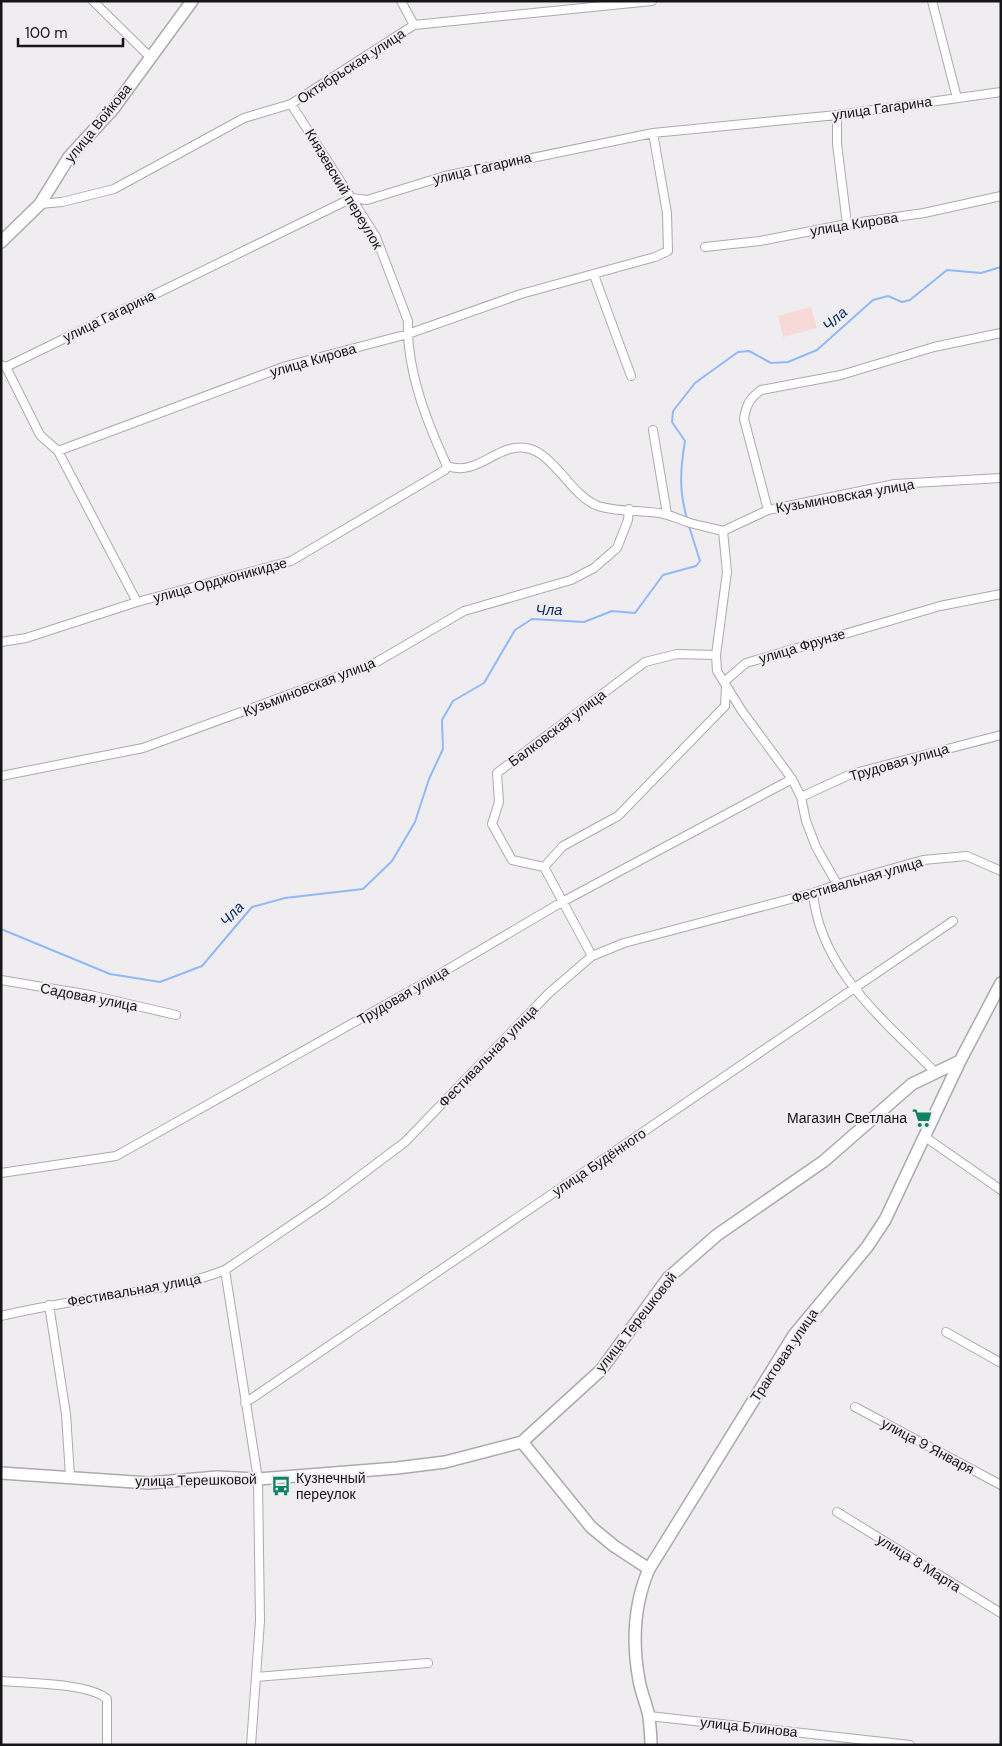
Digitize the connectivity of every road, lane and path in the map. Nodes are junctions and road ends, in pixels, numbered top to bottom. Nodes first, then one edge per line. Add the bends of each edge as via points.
1 (93, 1) edge
2 (192, 1) edge
3 (401, 1) edge
4 (652, 1) edge
5 (932, 1) edge
6 (414, 25) junction
7 (150, 57) junction
8 (1001, 92) edge
9 (957, 98) junction
10 (292, 104) junction
11 (837, 115) junction
12 (652, 133) junction
13 (1001, 196) edge
14 (352, 198) junction
15 (40, 204) junction
16 (847, 224) junction
17 (1, 242) edge
18 (705, 247) dead end
19 (594, 275) junction
20 (1001, 333) edge
21 (408, 334) junction
22 (4, 366) edge
23 (631, 376) dead end
24 (654, 430) dead end
25 (58, 451) junction
26 (447, 466) junction
27 (1001, 478) edge
28 (629, 509) junction
29 (768, 510) junction
30 (667, 514) junction
31 (723, 531) junction
32 (1001, 594) edge
33 (136, 602) junction
34 (1, 642) edge
35 (716, 655) junction
36 (725, 681) junction
37 (1001, 735) edge
38 (1, 776) edge
39 (792, 779) junction
40 (801, 797) junction
41 (544, 867) junction
42 (1001, 871) edge
43 (837, 884) junction
44 (813, 893) junction
45 (562, 902) junction
46 (953, 921) dead end
47 (592, 956) junction
48 (1, 980) edge
49 (1001, 983) edge
50 (853, 989) junction
51 (176, 1015) dead end
52 (960, 1061) junction
53 (936, 1073) junction
54 (926, 1137) junction
55 (1, 1173) edge
56 (1001, 1190) edge
57 (225, 1270) junction
58 (49, 1305) junction
59 (1, 1316) edge
60 (946, 1332) dead end
61 (1001, 1363) edge
62 (245, 1403) junction
63 (855, 1407) dead end
64 (522, 1442) junction
65 (1, 1473) edge
66 (70, 1476) junction
67 (258, 1479) junction
68 (1001, 1485) edge
69 (838, 1512) dead end
70 (649, 1568) junction
71 (1001, 1613) edge
72 (428, 1663) dead end
73 (256, 1677) junction
74 (1, 1681) edge
75 (649, 1716) junction
76 (107, 1745) edge
77 (251, 1745) edge
78 (651, 1745) edge
79 (910, 1745) edge

1 - 7 street
2 - 7 street, улица Войкова
3 - 6 street
4 - 6 street, Октябрьская улица
5 - 9 street
6 - 10 street, Октябрьская улица
7 - 15 street, улица Войкова via 113,109 70,157
8 - 9 street, улица Гагарина
9 - 11 street, улица Гагарина
10 - 14 street, Князевский переулок
10 - 15 street, Октябрьская улица via 244,118 114,189
11 - 12 street, улица Гагарина
11 - 16 street via 837,144
12 - 14 street, улица Гагарина via 445,176 367,200
12 - 19 street, улица Кирова via 667,212 668,251
13 - 16 street, улица Кирова via 924,214
14 - 21 street, Князевский переулок via 376,237 397,287 408,320
14 - 22 street, улица Гагарина
15 - 17 street, улица Войкова
16 - 18 street, улица Кирова via 760,241
19 - 21 street, улица Кирова via 521,294
19 - 23 street
20 - 29 street via 934,347 841,375 761,390 751,397 744,418
21 - 25 street, улица Кирова via 286,366
21 - 26 street, Князевский переулок via 417,388
22 - 25 street via 40,435
24 - 30 street
25 - 33 street
26 - 28 street via 458,470 468,468 512,448 526,448 539,452 586,500 598,506
26 - 33 street, улица Орджоникидзе via 291,561
27 - 29 street, Кузьминовская улица via 895,484
28 - 30 street
28 - 38 street, Кузьминовская улица via 617,548 594,568 571,580 464,611 375,663 143,748
29 - 31 street, Кузьминовская улица
30 - 31 street
31 - 35 street via 727,572
32 - 36 street, улица Фрунзе via 940,606 746,662
33 - 34 street, улица Орджоникидзе via 26,638
35 - 36 street via 718,671
35 - 41 street, Балковская улица via 677,654 645,662 497,773 499,802 492,824 498,839 512,860
36 - 39 street via 742,711
36 - 41 street via 725,706 684,749 618,816 563,846
37 - 40 street, Трудовая улица via 851,774
39 - 40 street
39 - 45 street, Трудовая улица
40 - 43 street via 816,847
41 - 45 street
42 - 43 street, Фестивальная улица via 967,856 923,860
43 - 44 street, Фестивальная улица
44 - 47 street, Фестивальная улица via 624,943
44 - 50 street via 823,940
45 - 47 street
45 - 55 street, Трудовая улица via 116,1156
46 - 50 street, улица Будённого
47 - 57 street, Фестивальная улица via 549,993 405,1142 328,1200
48 - 51 street, Садовая улица via 90,995
49 - 52 street, Трактовая улица
50 - 53 street
50 - 62 street, улица Будённого
52 - 53 street, улица Терешковой
52 - 54 street, Трактовая улица
53 - 64 street, улица Терешковой via 912,1084 824,1161 717,1235 668,1278 600,1370
54 - 56 street
54 - 70 street, Трактовая улица via 885,1220 867,1247 794,1335
57 - 58 street, Фестивальная улица via 207,1278
57 - 62 street
58 - 59 street, Фестивальная улица
58 - 66 street via 66,1414
60 - 61 street
62 - 67 street
63 - 68 street, улица 9 Января
64 - 67 street, улица Терешковой via 449,1461
64 - 70 street via 591,1527
65 - 66 street, улица Терешковой
66 - 67 street, улица Терешковой via 150,1483 217,1477
67 - 73 street via 260,1622
69 - 71 street, улица 8 Марта
70 - 75 street, Трактовая улица via 638,1607 635,1644 639,1681
72 - 73 street
73 - 77 street
74 - 76 street via 59,1685 101,1694 107,1699
75 - 78 street, Трактовая улица
75 - 79 street, улица Блинова

